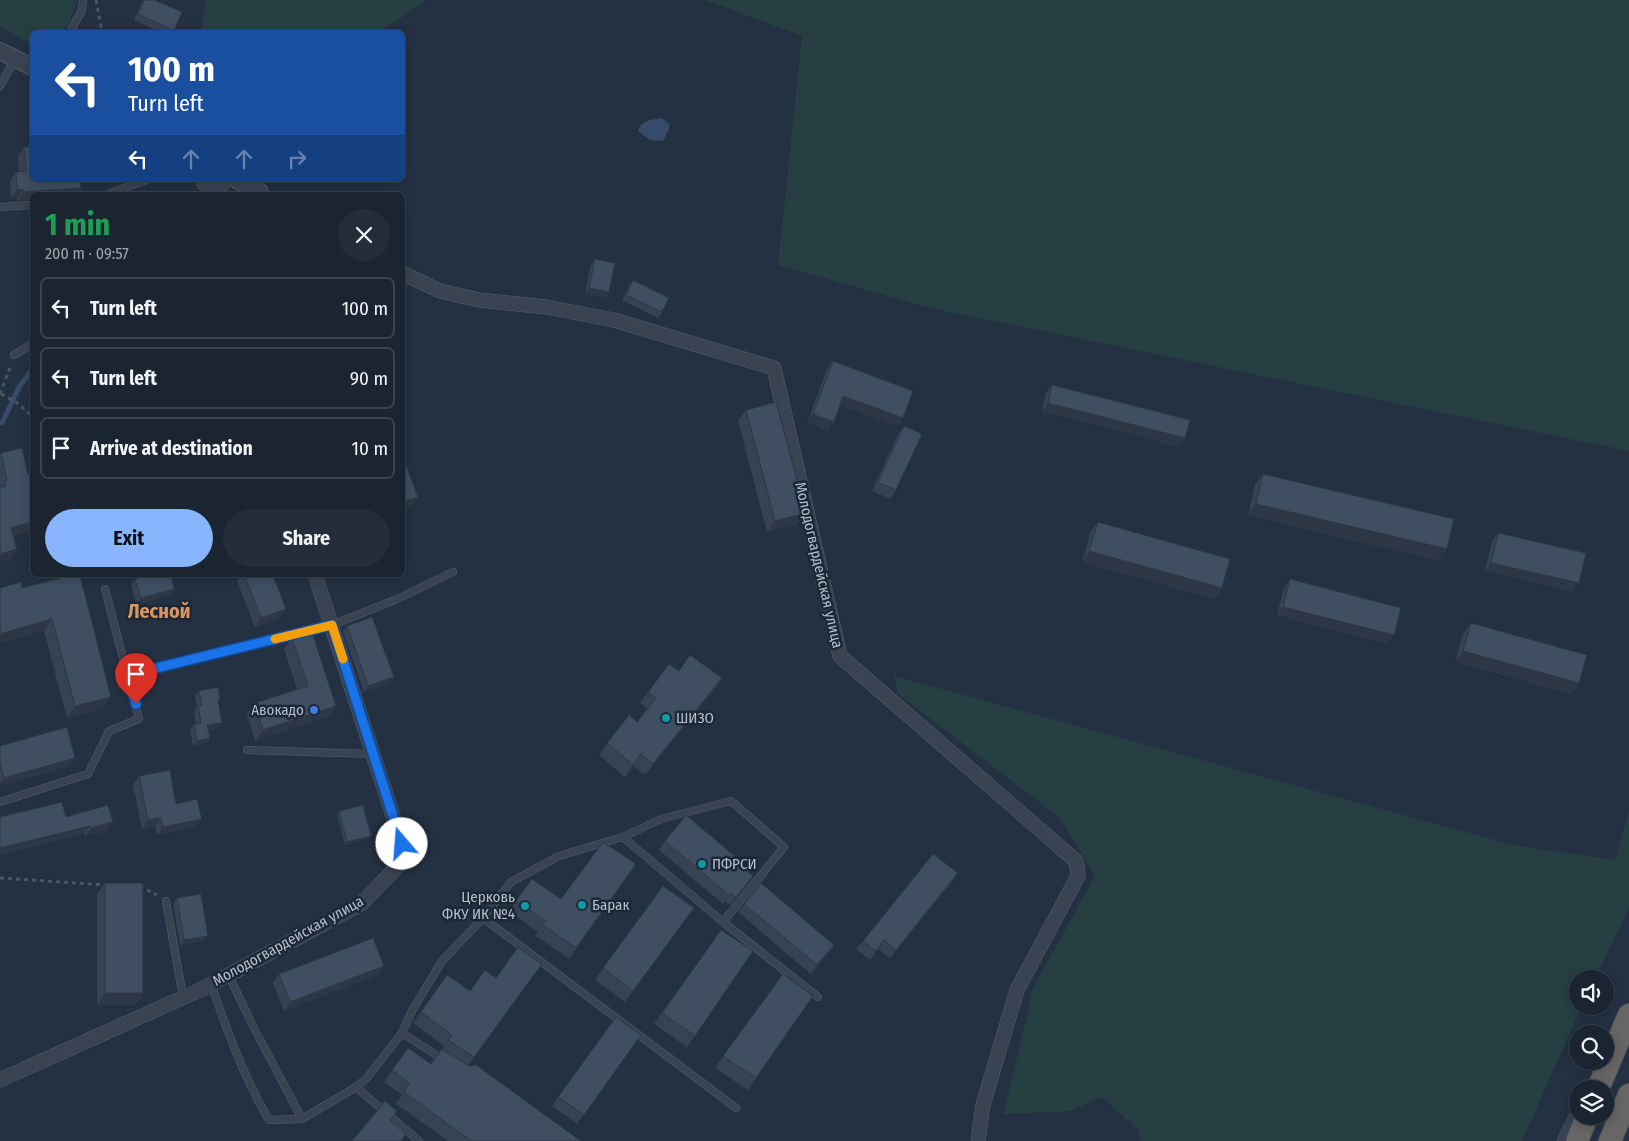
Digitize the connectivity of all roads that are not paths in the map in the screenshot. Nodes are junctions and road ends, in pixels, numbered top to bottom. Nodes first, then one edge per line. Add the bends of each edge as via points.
1 (83, 0) edge
2 (71, 30) edge
3 (0, 51) edge
4 (25, 61) edge
5 (0, 86) edge
6 (141, 182) edge
7 (224, 182) edge
8 (241, 182) edge
9 (204, 186) edge
10 (114, 192) edge
11 (259, 192) edge
12 (30, 204) edge
13 (0, 207) edge
14 (405, 274) edge
15 (30, 345) edge
16 (14, 355) road end
17 (453, 572) dead end
18 (317, 577) edge
19 (105, 589) dead end
20 (332, 625) junction
21 (128, 675) junction
22 (247, 750) dead end
23 (373, 754) junction
24 (0, 802) edge
25 (623, 837) junction
26 (166, 901) road end
27 (482, 918) junction
28 (723, 922) junction
29 (228, 974) junction
30 (211, 984) junction
31 (183, 997) junction
32 (818, 997) dead end
33 (1629, 1009) edge
34 (1629, 1015) edge
35 (402, 1033) junction
36 (1614, 1039) edge
37 (448, 1063) edge
38 (0, 1080) edge
39 (1602, 1080) edge
40 (356, 1087) junction
41 (1629, 1095) edge
42 (736, 1108) dead end
43 (302, 1119) junction
44 (1572, 1125) edge
45 (1583, 1125) edge
46 (419, 1141) edge
47 (978, 1141) edge
48 (1564, 1141) edge
49 (1577, 1141) edge
50 (1610, 1141) edge

1 - 2 lane via 82,10
3 - 4 street
4 - 5 lane
6 - 10 lane
7 - 9 street via 214,190
8 - 11 street
12 - 13 lane
14 - 47 street, Молодогвардейская улица via 440,291 614,320 774,368 840,656 1076,861 1078,876 1017,990 983,1105
15 - 16 lane
17 - 20 lane
18 - 20 street, Молодогвардейская улица
19 - 21 lane
20 - 21 lane
20 - 23 street, Молодогвардейская улица
21 - 24 lane via 139,719 109,731 88,774
22 - 23 lane
23 - 29 street, Молодогвардейская улица via 402,844 399,865 361,904
25 - 27 lane via 559,856 511,882
25 - 28 lane
25 - 28 lane via 661,819 731,801 737,806 784,847
26 - 31 lane
27 - 35 lane via 442,961
27 - 42 lane
28 - 32 lane
29 - 30 street, Молодогвардейская улица
29 - 43 lane
30 - 31 street, Молодогвардейская улица
30 - 43 lane via 231,1040 269,1120
31 - 38 street, Молодогвардейская улица
33 - 36 street
34 - 39 highway
35 - 37 lane
35 - 40 lane
40 - 43 lane
40 - 46 lane
41 - 50 highway
44 - 48 street
45 - 49 highway

